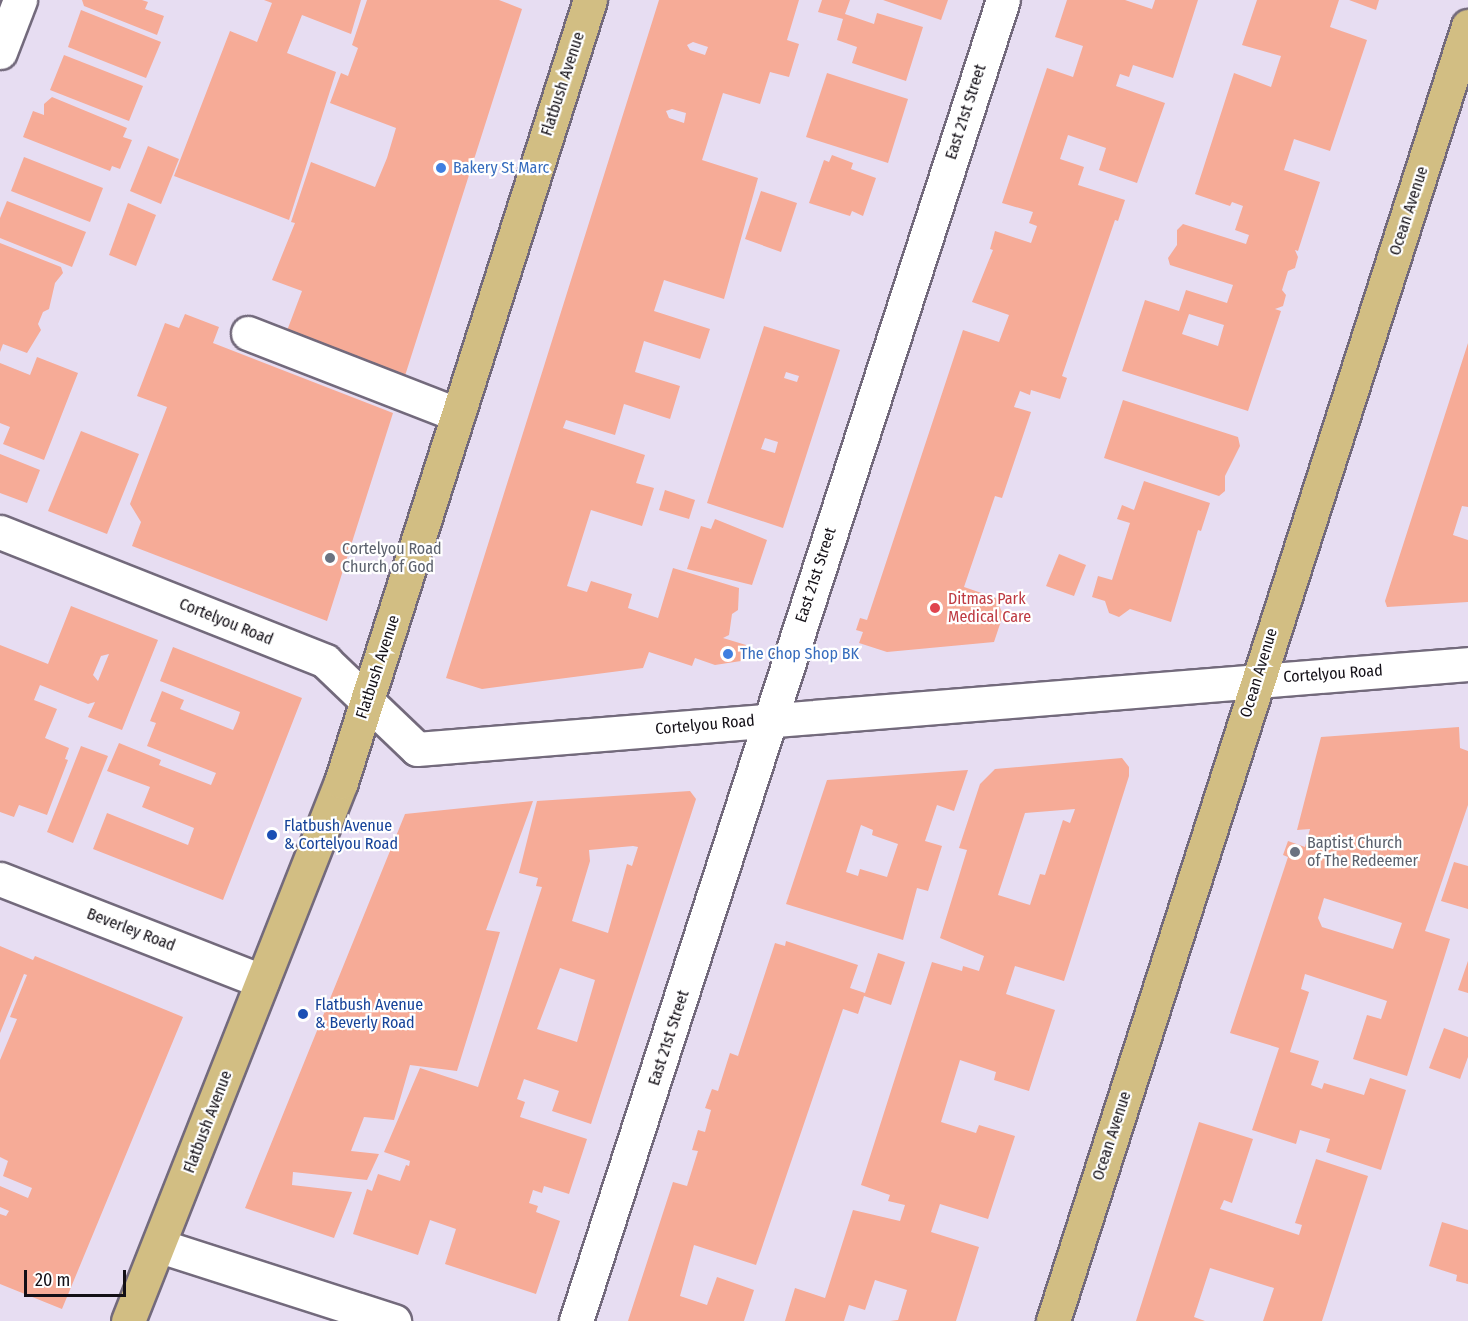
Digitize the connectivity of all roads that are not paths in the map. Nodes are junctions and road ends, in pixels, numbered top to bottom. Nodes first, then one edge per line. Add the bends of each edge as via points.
1 (20, 0) edge
2 (590, 0) edge
3 (1003, 0) edge
4 (1468, 26) edge
5 (0, 52) edge
6 (248, 333) dead end
7 (458, 415) junction
8 (0, 532) edge
9 (1468, 663) edge
10 (1256, 680) junction
11 (367, 703) junction
12 (769, 719) junction
13 (0, 879) edge
14 (262, 981) junction
15 (160, 1246) junction
16 (128, 1321) edge
17 (394, 1321) edge
18 (576, 1321) edge
19 (1053, 1321) edge

1 - 5 street
2 - 7 main road, Flatbush Avenue
3 - 12 street, East 21st Street
4 - 10 main road, Ocean Avenue
6 - 7 street
7 - 11 main road, Flatbush Avenue
8 - 11 street, Cortelyou Road via 325,661
9 - 10 street, Cortelyou Road
10 - 12 street, Cortelyou Road
10 - 19 main road, Ocean Avenue
11 - 12 street, Cortelyou Road via 417,749
11 - 14 main road, Flatbush Avenue via 341,782
12 - 18 street, East 21st Street
13 - 14 street, Beverley Road
14 - 15 main road, Flatbush Avenue
15 - 16 main road, Flatbush Avenue
15 - 17 street

